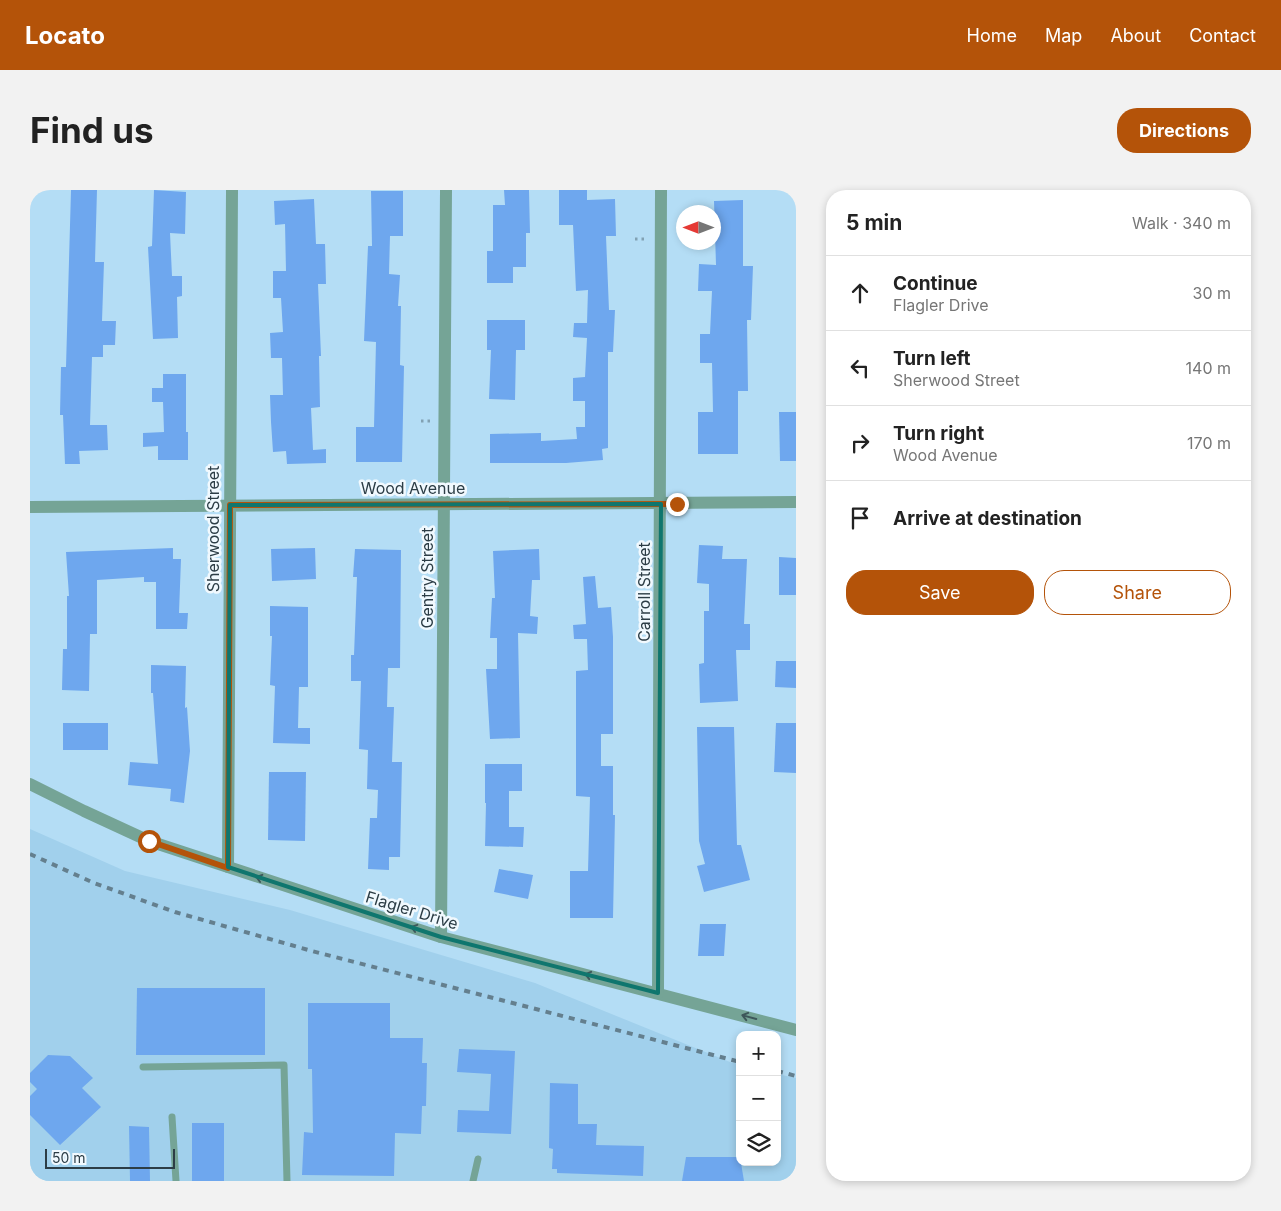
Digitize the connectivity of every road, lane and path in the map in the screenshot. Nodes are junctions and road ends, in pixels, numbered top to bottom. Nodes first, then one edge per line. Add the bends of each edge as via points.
1 (232, 190) edge
2 (446, 190) edge
3 (661, 190) edge
4 (796, 502) edge
5 (444, 504) junction
6 (661, 504) junction
7 (230, 505) junction
8 (30, 507) edge
9 (30, 784) edge
10 (228, 868) junction
11 (441, 937) junction
12 (658, 993) junction
13 (796, 1030) edge
14 (143, 1066) dead end
15 (172, 1116) dead end
16 (478, 1159) dead end
17 (176, 1181) edge
18 (287, 1181) edge
19 (473, 1181) edge

1 - 7 street, Sherwood Street
2 - 5 street, Gentry Street
3 - 6 street, Carroll Street
4 - 6 street, Wood Avenue
5 - 6 street, Wood Avenue
5 - 7 street, Wood Avenue
5 - 11 street, Gentry Street
6 - 12 street, Carroll Street
7 - 8 street, Wood Avenue
7 - 10 street, Sherwood Street
9 - 10 street, Flagler Drive via 149,841
11 -> 10 street, Flagler Drive
12 -> 11 street, Flagler Drive
13 -> 12 street, Flagler Drive
14 - 18 lane via 284,1065
15 - 17 lane
16 - 19 lane

